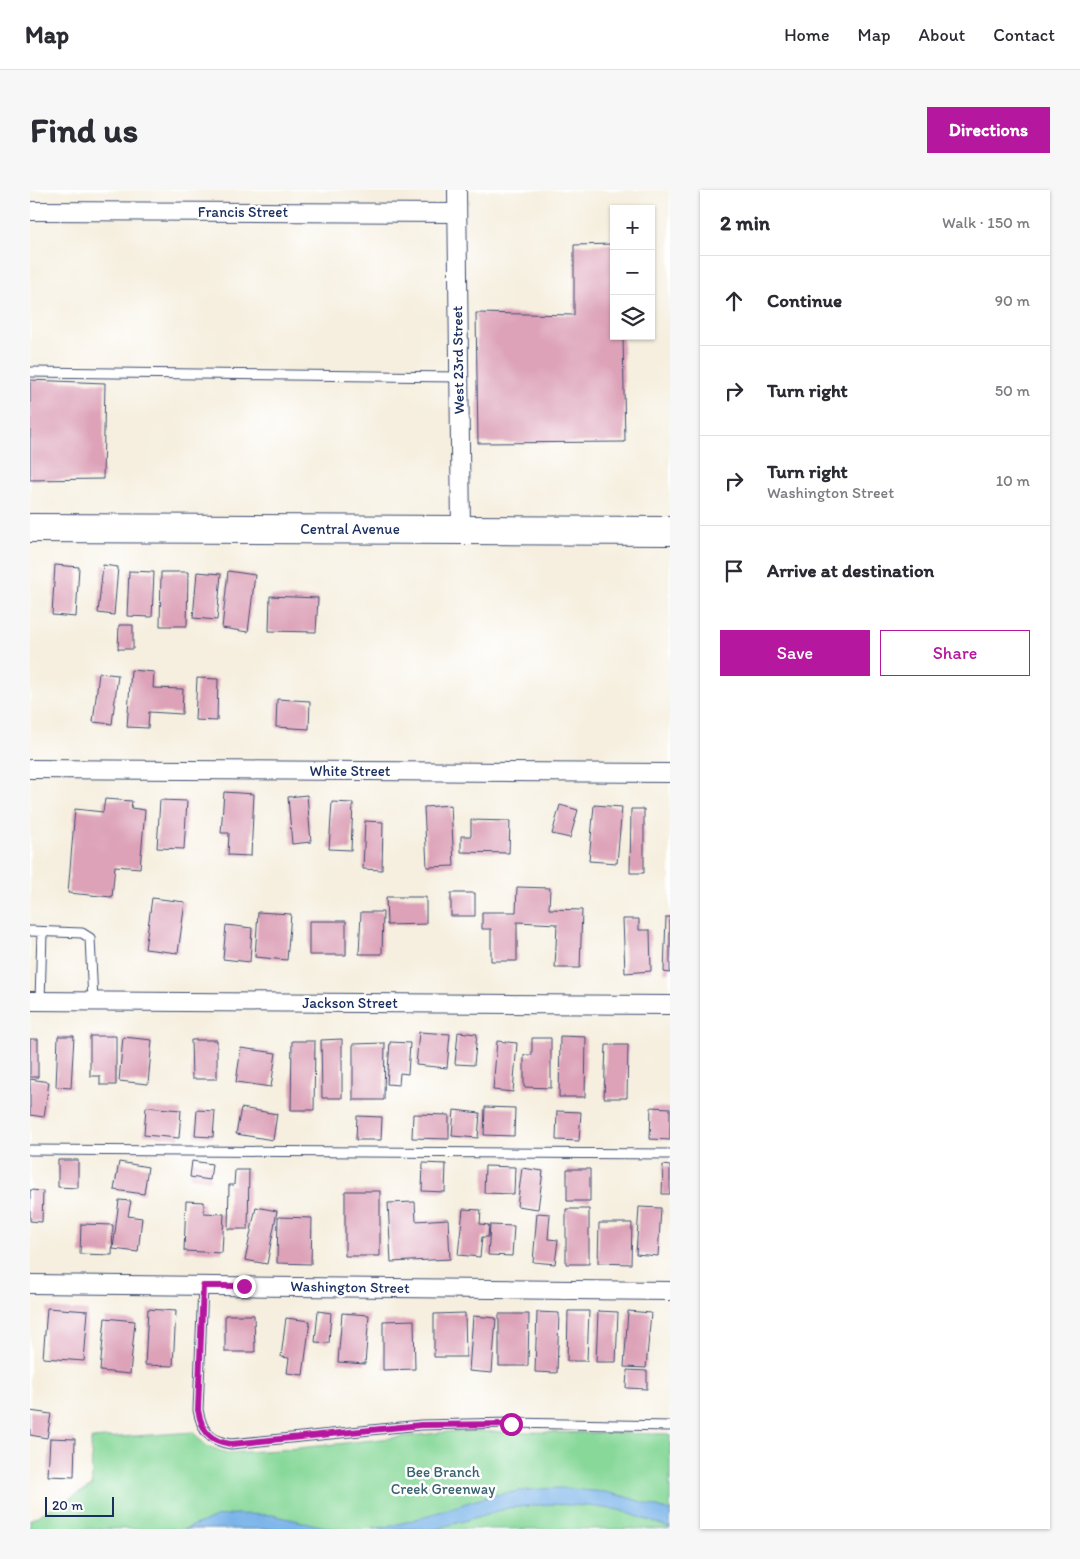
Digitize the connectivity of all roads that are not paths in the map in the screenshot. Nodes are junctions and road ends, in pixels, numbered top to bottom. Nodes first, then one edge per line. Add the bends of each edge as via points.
1 (457, 190) edge
2 (30, 211) edge
3 (457, 213) junction
4 (30, 372) edge
5 (458, 377) junction
6 (30, 528) edge
7 (460, 530) junction
8 (670, 531) edge
9 (30, 769) edge
10 (670, 773) edge
11 (30, 931) edge
12 (42, 932) junction
13 (35, 1001) edge
14 (93, 1001) junction
15 (670, 1005) edge
16 (30, 1150) edge
17 (670, 1154) edge
18 (30, 1284) edge
19 (203, 1286) junction
20 (670, 1291) edge
21 (670, 1426) edge

1 - 3 street, West 23rd Street
2 - 3 street, Francis Street
3 - 5 street, West 23rd Street
4 - 5 lane
5 - 7 street, West 23rd Street
6 - 7 main road, Central Avenue
7 - 8 main road, Central Avenue
9 - 10 street, White Street
11 - 12 lane
12 - 13 lane
12 - 14 lane via 82,933 90,938
13 - 14 street, Jackson Street
14 - 15 street, Jackson Street
16 - 17 lane
18 - 19 street, Washington Street
19 - 20 street, Washington Street
19 - 21 lane via 198,1410 205,1431 220,1442 231,1444 421,1425

